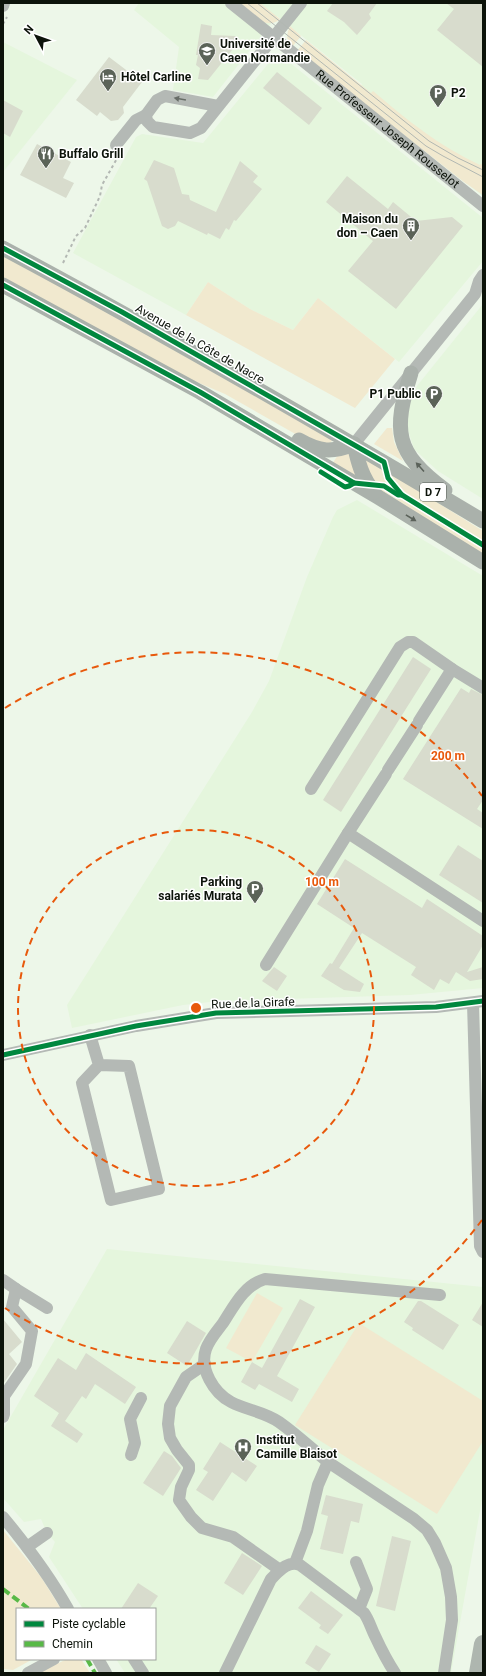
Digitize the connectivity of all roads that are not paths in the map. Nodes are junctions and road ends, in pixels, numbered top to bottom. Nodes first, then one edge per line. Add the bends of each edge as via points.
1 (4, 3) edge
2 (231, 3) edge
3 (301, 3) edge
4 (3, 6) edge
5 (273, 37) junction
6 (218, 106) junction
7 (483, 206) edge
8 (3, 248) edge
9 (483, 275) edge
10 (3, 285) edge
11 (479, 292) edge
12 (411, 373) junction
13 (200, 392) junction
14 (354, 444) junction
15 (378, 497) junction
16 (483, 518) edge
17 (483, 521) edge
18 (483, 562) edge
19 (452, 669) junction
20 (483, 688) edge
21 (311, 788) dead end
22 (348, 833) junction
23 (483, 921) edge
24 (266, 965) dead end
25 (478, 1002) edge
26 (90, 1035) junction
27 (3, 1055) edge
28 (99, 1065) junction
29 (479, 1099) edge
30 (481, 1223) edge
31 (483, 1252) edge
32 (3, 1280) edge
33 (16, 1288) junction
34 (440, 1294) dead end
35 (47, 1308) dead end
36 (205, 1364) junction
37 (141, 1398) dead end
38 (3, 1417) edge
39 (131, 1455) dead end
40 (328, 1462) junction
41 (3, 1517) edge
42 (47, 1534) dead end
43 (27, 1547) junction
44 (356, 1562) dead end
45 (296, 1563) junction
46 (280, 1570) junction
47 (67, 1608) edge
48 (359, 1609) junction
49 (483, 1644) edge
50 (52, 1660) edge
51 (99, 1660) edge
52 (135, 1660) edge
53 (28, 1673) edge
54 (106, 1673) edge
55 (143, 1673) edge
56 (225, 1673) edge
57 (395, 1673) edge
58 (444, 1673) edge
59 (478, 1673) edge

1 - 4 street
2 - 5 street, Rue Professeur Joseph Rousselot
3 - 5 street
5 - 6 street
5 - 7 street, Rue Professeur Joseph Rousselot
6 -> 6 street via 165,96 157,100 147,118 153,127 190,133 200,128
8 - 14 main road, Avenue de la Côte de Nacre / D 7 via 122,312
9 - 11 street via 479,281
10 - 13 main road
11 - 12 street
12 - 14 street
16 -> 12 main road via 421,470 407,452 401,438 399,423
13 - 14 main road via 233,402 312,448 331,450
13 - 15 main road
14 - 15 main road via 367,484
14 - 17 main road, Avenue de la Côte de Nacre / D 7
15 -> 18 main road
19 - 20 street
19 - 21 street via 413,642 400,647
19 - 22 street
22 - 23 street
22 - 24 street
25 - 26 street, Rue de la Girafe via 414,1008 216,1013
25 - 29 street
26 - 27 street, Rue de la Girafe
26 - 28 street
28 - 28 street via 82,1083 111,1200 159,1189 129,1066
29 - 30 street
30 - 31 street via 480,1246
32 - 33 street
33 - 35 street
33 - 38 street via 12,1307 32,1331 26,1364 4,1396
34 - 36 street via 265,1279 246,1289 206,1349
36 - 40 street via 207,1375 217,1390 231,1402 278,1421
36 - 46 street via 186,1377 170,1406 170,1438 189,1465 179,1500 202,1528 233,1537
37 - 39 street via 130,1419 134,1443
40 - 45 street via 318,1485
40 - 58 street via 414,1519 427,1530 435,1543 446,1568 451,1597 452,1620
41 - 43 street
42 - 43 street
43 - 47 street
44 - 48 street via 367,1589
45 - 46 street
45 - 48 street
46 - 56 street via 271,1579
48 - 57 street via 369,1621
49 - 59 highway
50 - 53 street
51 - 54 street
52 - 55 street

